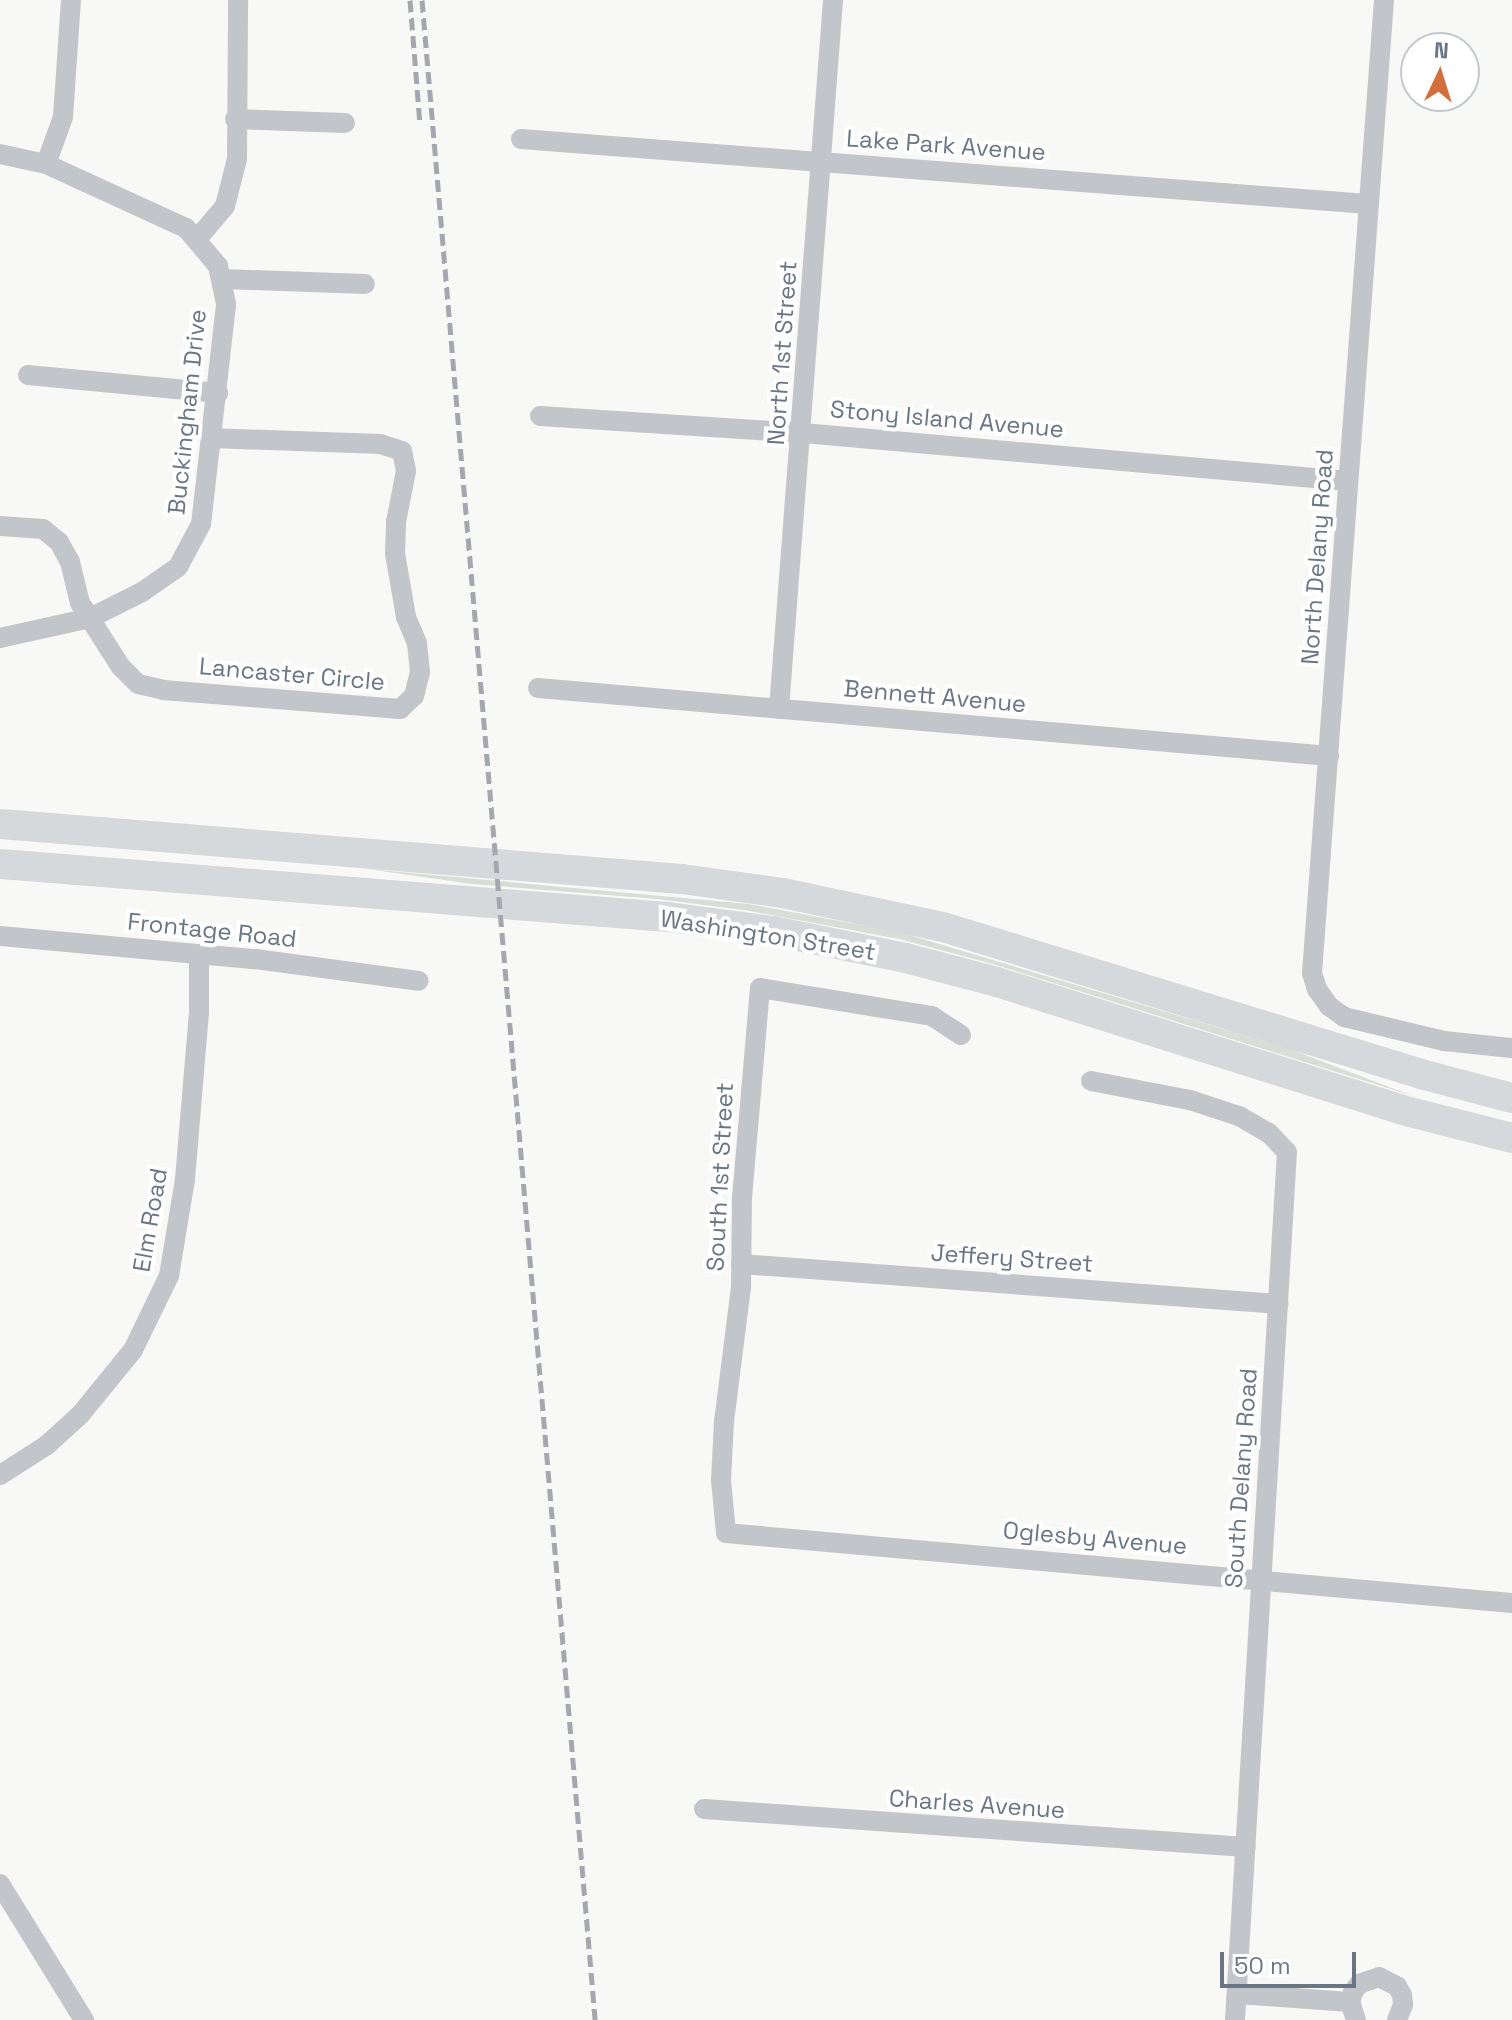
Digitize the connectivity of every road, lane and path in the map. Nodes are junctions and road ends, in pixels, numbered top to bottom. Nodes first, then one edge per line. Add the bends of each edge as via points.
1 (71, 0) edge
2 (238, 0) edge
3 (833, 0) edge
4 (1384, 0) edge
5 (235, 119) junction
6 (345, 123) dead end
7 (521, 139) dead end
8 (0, 154) edge
9 (821, 162) junction
10 (46, 164) junction
11 (1368, 204) junction
12 (198, 238) junction
13 (222, 279) junction
14 (365, 284) dead end
15 (28, 375) dead end
16 (218, 393) junction
17 (540, 416) dead end
18 (803, 433) junction
19 (211, 438) junction
20 (1348, 481) junction
21 (0, 526) edge
22 (90, 618) junction
23 (0, 638) edge
24 (538, 688) dead end
25 (779, 709) junction
26 (1329, 756) junction
27 (0, 824) edge
28 (0, 864) edge
29 (0, 936) edge
30 (199, 956) junction
31 (419, 981) dead end
32 (961, 1035) dead end
33 (1512, 1048) edge
34 (1091, 1081) dead end
35 (1512, 1098) edge
36 (1512, 1138) edge
37 (741, 1264) junction
38 (1279, 1304) junction
39 (0, 1475) edge
40 (769, 1538) joint
41 (1261, 1579) junction
42 (1512, 1603) edge
43 (704, 1809) dead end
44 (1246, 1847) junction
45 (0, 1884) edge
46 (1238, 1994) junction
47 (1353, 2011) edge
48 (84, 2020) edge
49 (1235, 2020) edge
50 (1397, 2020) edge

1 - 10 street via 63,117
2 - 5 street
3 - 9 street, North 1st Street
4 - 11 street, North Delany Road
5 - 6 street
5 - 12 street via 237,159 225,206
7 - 9 street, Lake Park Avenue
8 - 10 street, Buckingham Drive
9 - 11 street, Lake Park Avenue
9 - 18 street, North 1st Street
10 - 12 street, Buckingham Drive via 169,218
11 - 20 street, North Delany Road
12 - 13 street, Buckingham Drive
13 - 14 street
13 - 16 street, Buckingham Drive via 226,305
15 - 16 street
16 - 19 street, Buckingham Drive
17 - 18 street, Stony Island Avenue
18 - 20 street, Stony Island Avenue
18 - 25 street, North 1st Street
19 - 22 street, Buckingham Drive via 201,524 178,567
19 - 22 street, Lancaster Circle via 381,444 402,451 406,471 395,553 406,617 417,643 420,672 414,696 400,709 380,709 138,684
20 - 26 street, North Delany Road
21 - 22 street via 43,529 59,542
22 - 23 street, Buckingham Drive
24 - 25 street, Bennett Avenue
25 - 26 street, Bennett Avenue
26 - 33 street, North Delany Road via 1312,973 1317,989 1344,1017 1430,1038
27 - 35 main road, Washington Street via 667,877 795,895 943,927
28 - 36 main road, Washington Street via 668,917 773,931 997,982 1410,1112
29 - 30 street, Frontage Road
30 - 31 street, Frontage Road
30 - 39 street, Elm Road via 185,1179 169,1276 133,1350 80,1415 47,1445
32 - 37 street, South 1st Street via 932,1016 760,988
34 - 38 street, South Delany Road via 1190,1100 1239,1116 1269,1133 1287,1152
37 - 38 street, Jeffery Street
37 - 40 street, South 1st Street via 724,1421 721,1508 726,1533
38 - 41 street, South Delany Road
40 - 41 street, Oglesby Avenue
41 - 42 street, Oglesby Avenue
41 - 44 street, South Delany Road
43 - 44 street, Charles Avenue
44 - 46 street, South Delany Road
45 - 48 street
46 - 47 street
46 - 49 street, South Delany Road
47 - 50 street via 1359,1984 1379,1977 1402,1995

